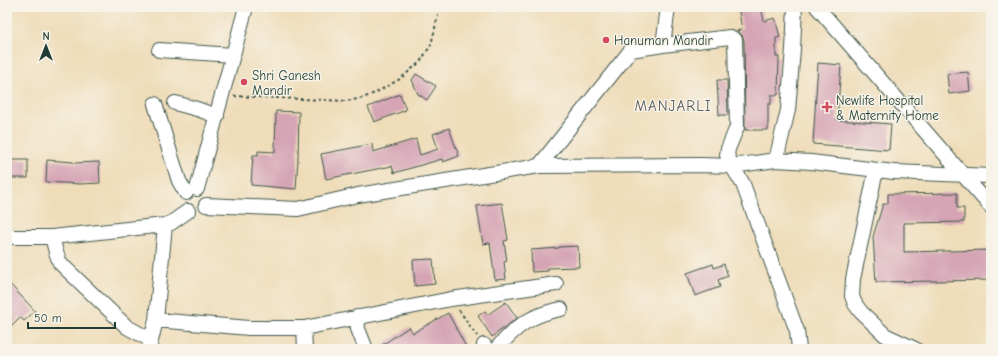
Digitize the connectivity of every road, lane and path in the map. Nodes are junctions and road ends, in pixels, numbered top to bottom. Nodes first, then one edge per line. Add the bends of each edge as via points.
1 (246, 7) edge
2 (440, 7) edge
3 (668, 7) edge
4 (795, 7) edge
5 (817, 7) edge
6 (663, 45) junction
7 (159, 50) dead end
8 (233, 55) junction
9 (221, 95) junction
10 (175, 103) dead end
11 (155, 104) dead end
12 (217, 116) junction
13 (776, 160) junction
14 (538, 166) junction
15 (732, 166) junction
16 (876, 170) junction
17 (964, 175) junction
18 (991, 176) edge
19 (192, 191) junction
20 (206, 205) junction
21 (991, 207) edge
22 (188, 211) junction
23 (165, 225) junction
24 (7, 237) edge
25 (52, 237) junction
26 (556, 284) dead end
27 (451, 299) junction
28 (561, 309) dead end
29 (357, 317) junction
30 (156, 320) junction
31 (304, 328) junction
32 (150, 344) edge
33 (489, 348) edge
34 (305, 349) edge
35 (366, 349) edge
36 (799, 349) edge
37 (915, 349) edge

1 - 8 street
2 - 9 path via 431,45 420,62 400,79 363,98 347,102
3 - 6 street
4 - 13 street via 788,110
5 - 17 street
6 - 14 street via 631,50
6 - 15 street via 730,37 735,40 737,127 727,156
7 - 8 street
8 - 9 street
9 - 12 street
10 - 12 street
11 - 19 street via 179,181
12 - 19 street
13 - 15 street
13 - 16 street
14 - 15 street
14 - 20 street via 358,195 298,210
15 - 36 street via 743,184 797,331
16 - 17 street
16 - 37 street via 852,296 861,312 885,335
17 - 18 street
17 - 21 street
19 - 20 street via 202,192
19 - 22 street via 183,197 184,207
20 - 22 street via 199,213
22 - 23 street
23 - 25 street
23 - 30 street
24 - 25 street
25 - 32 street via 60,263 127,328
26 - 27 street
27 - 29 street
27 - 33 path
28 - 33 street via 531,318
29 - 31 street
29 - 35 street via 358,329
30 - 31 street via 249,328
30 - 32 street
31 - 34 street

